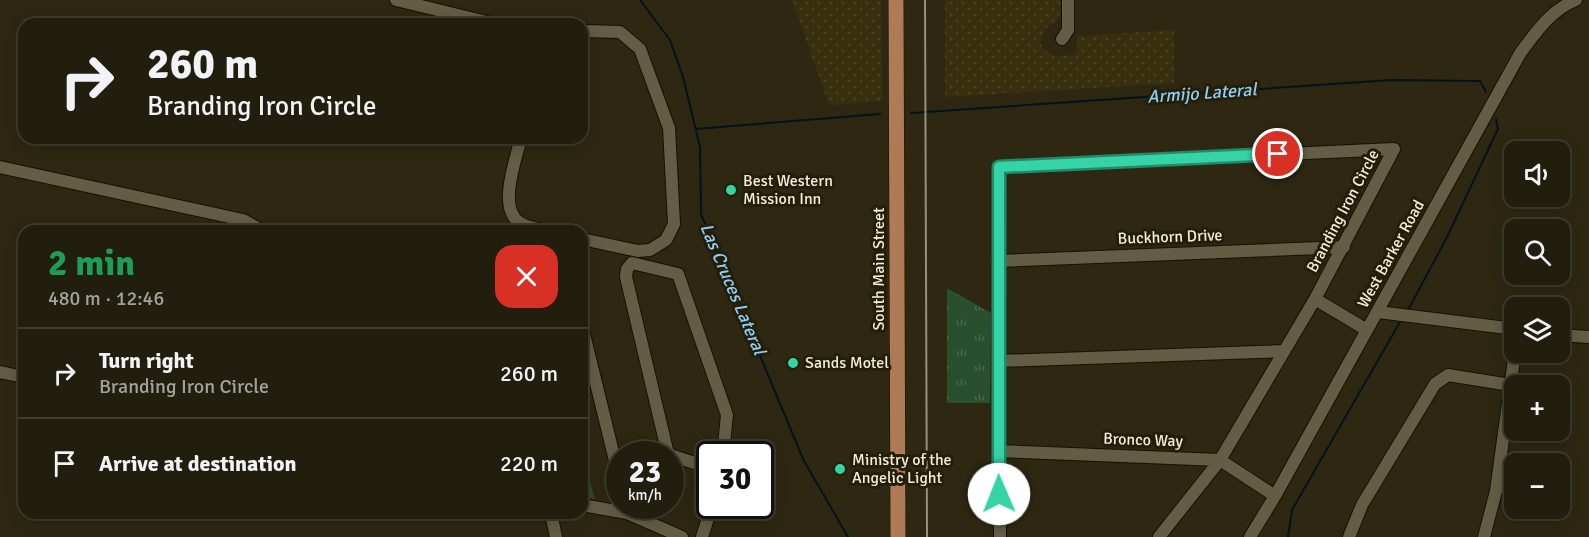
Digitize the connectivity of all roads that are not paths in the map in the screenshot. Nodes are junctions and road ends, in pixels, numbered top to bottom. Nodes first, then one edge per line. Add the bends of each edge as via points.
1 (396, 0) edge
2 (896, 0) edge
3 (1068, 0) edge
4 (1576, 0) edge
5 (470, 18) edge
6 (588, 31) edge
7 (1062, 39) dead end
8 (520, 144) edge
9 (0, 167) edge
10 (252, 225) edge
11 (527, 225) edge
12 (588, 240) edge
13 (1344, 247) junction
14 (998, 261) junction
15 (1314, 299) junction
16 (1378, 312) junction
17 (1504, 328) edge
18 (1367, 330) junction
19 (1570, 336) edge
20 (1589, 338) edge
21 (588, 350) edge
22 (1284, 351) junction
23 (999, 362) junction
24 (0, 372) edge
25 (18, 376) edge
26 (1504, 384) edge
27 (1504, 430) edge
28 (610, 441) edge
29 (665, 441) edge
30 (724, 441) edge
31 (999, 451) junction
32 (1220, 460) junction
33 (1275, 496) junction
34 (588, 506) edge
35 (606, 507) edge
36 (552, 519) edge
37 (646, 519) edge
38 (708, 519) edge
39 (556, 537) edge
40 (682, 537) edge
41 (702, 537) edge
42 (898, 537) edge
43 (1000, 537) edge
44 (1159, 537) edge
45 (1250, 537) edge
46 (1349, 537) edge
47 (1484, 537) edge

1 - 5 street
2 - 42 main road, South Main Street
3 - 7 street via 1068,30
4 - 16 street, West Barker Road via 1542,23 1521,52
6 - 12 street via 620,32 640,49 669,128 674,224 666,240 650,250
8 - 11 street via 508,197 510,210 520,223
9 - 10 street
13 - 14 street, Buckhorn Drive
13 - 14 street, Branding Iron Circle via 1394,149 999,167
13 - 15 street, Branding Iron Circle
14 - 23 street, Branding Iron Circle
15 - 18 street
15 - 22 street, Branding Iron Circle
16 - 17 street
16 - 18 street, West Barker Road
18 - 33 street, West Barker Road
19 - 20 street
21 - 28 street
22 - 23 street
22 - 32 street, Branding Iron Circle
23 - 31 street, Branding Iron Circle
24 - 25 street
26 - 46 street via 1448,375 1435,384 1362,505
27 - 47 street via 1496,491
29 - 30 street via 626,277 632,263 678,274 727,415
31 - 32 street, Bronco Way
31 - 43 street, Branding Iron Circle
32 - 33 street
32 - 44 street, Branding Iron Circle
33 - 45 street, West Barker Road
34 - 35 street
36 - 39 street
37 - 40 street
38 - 41 street

